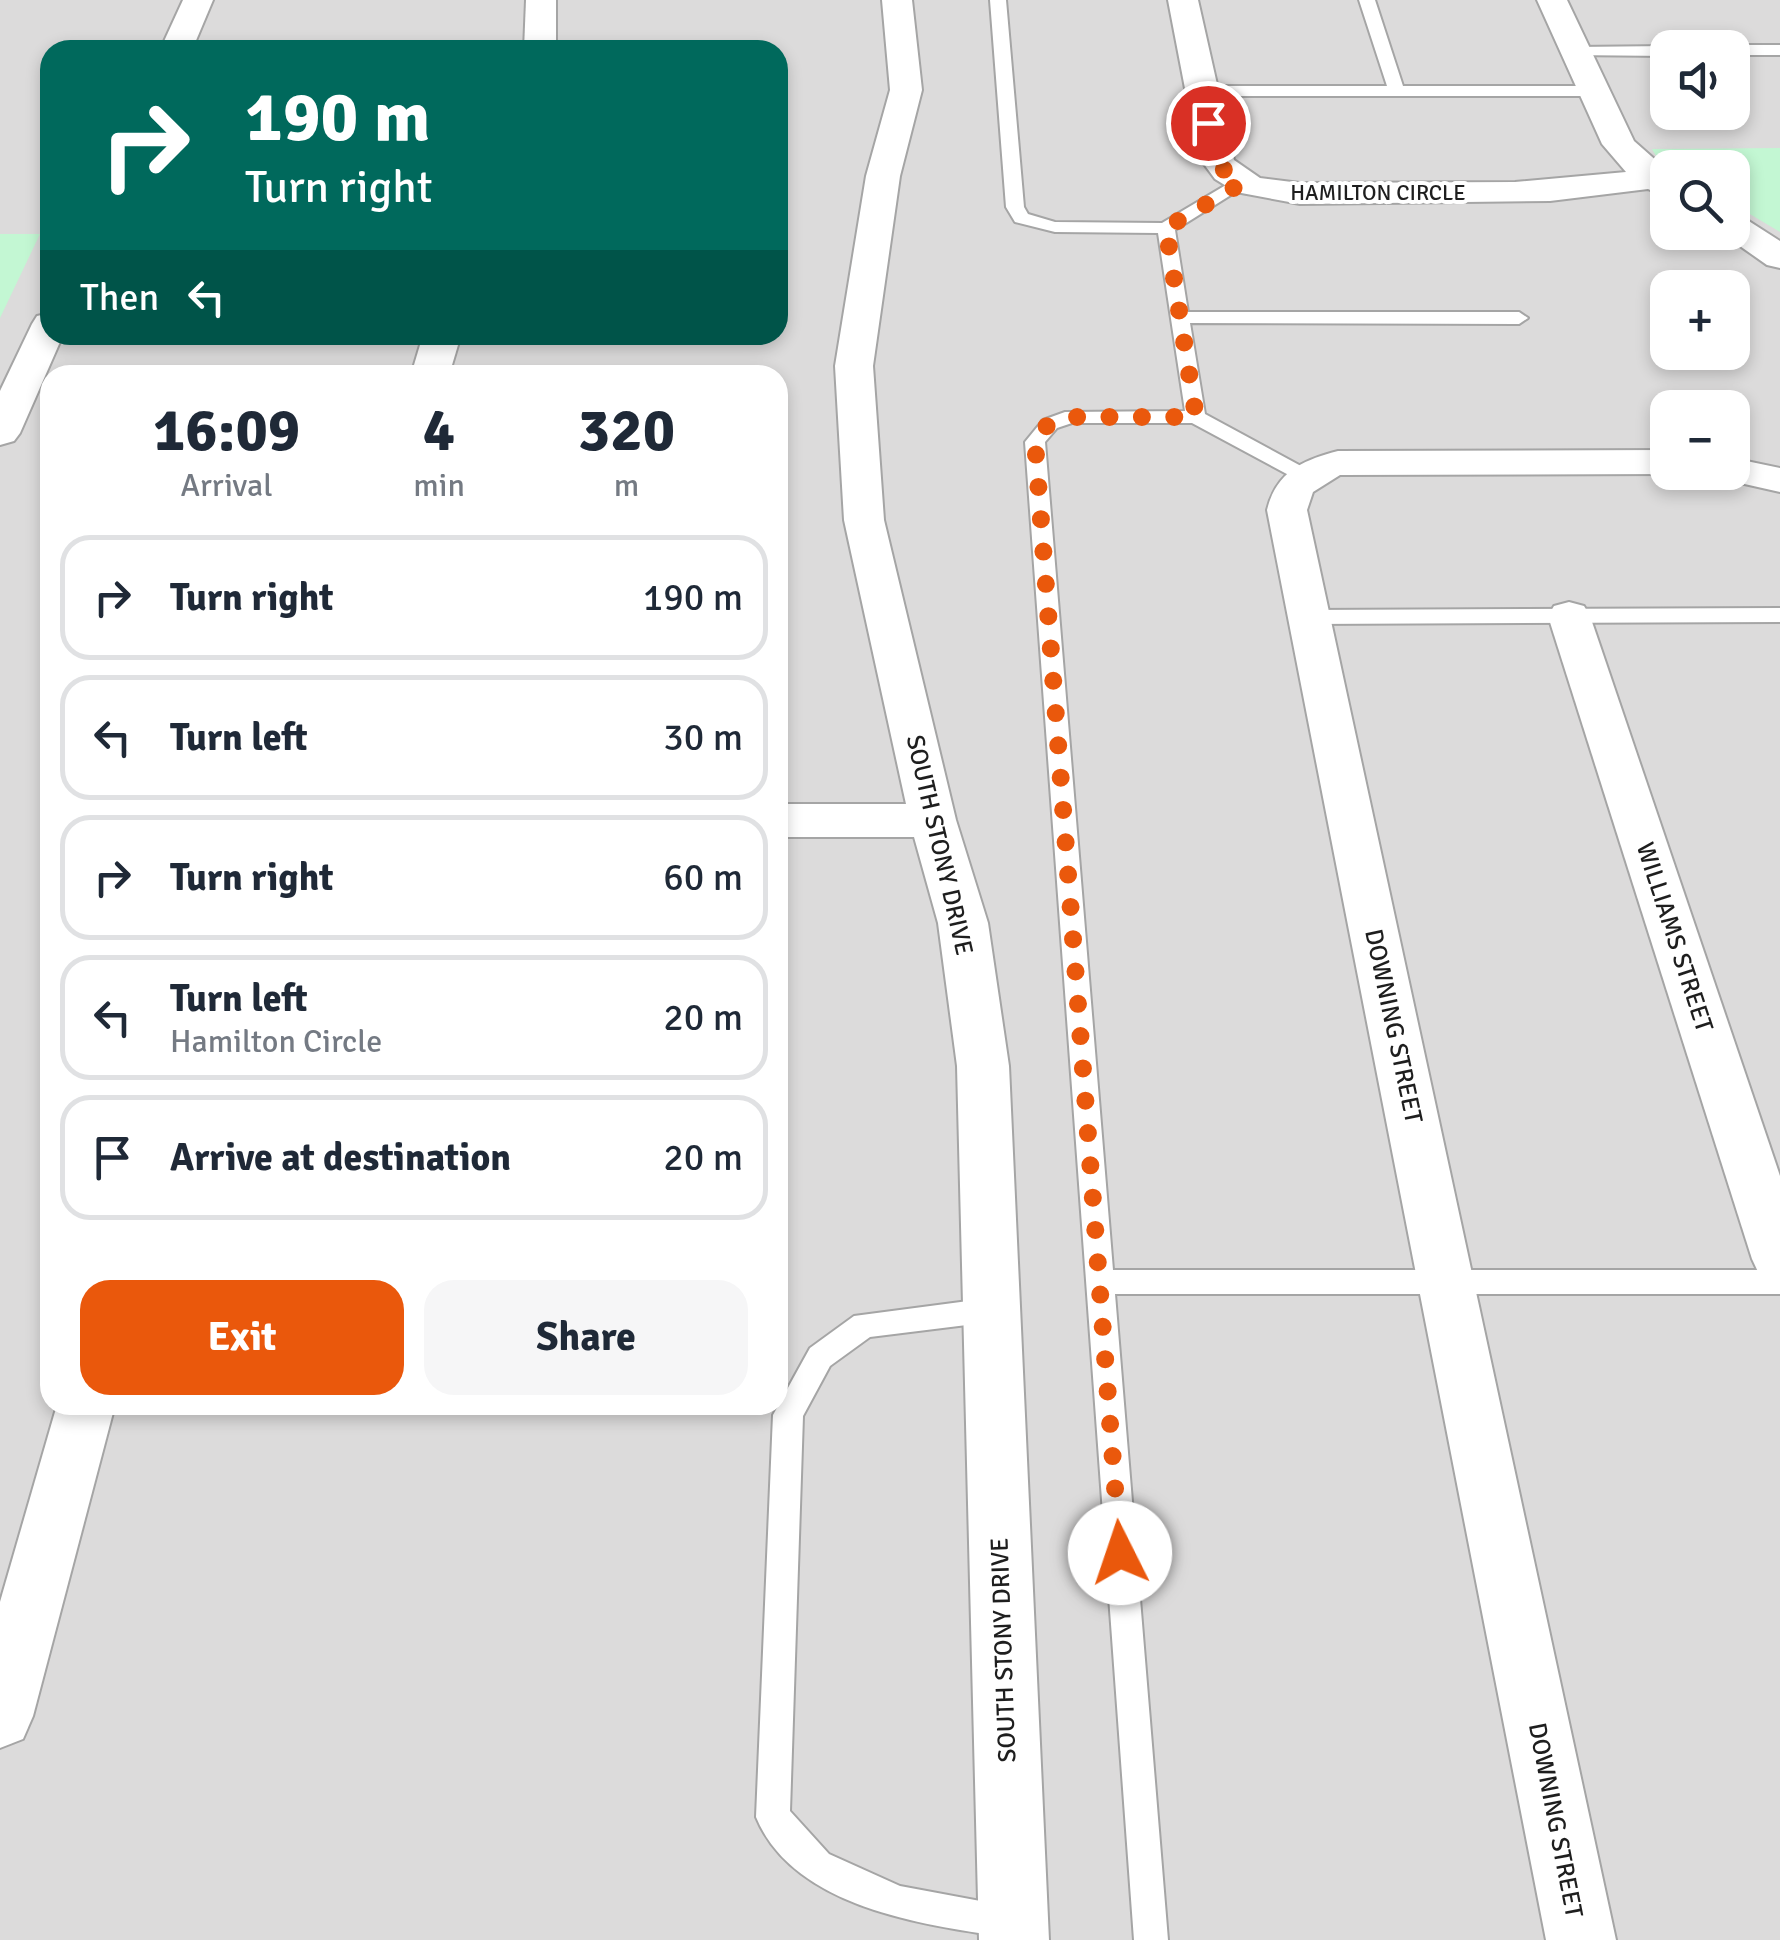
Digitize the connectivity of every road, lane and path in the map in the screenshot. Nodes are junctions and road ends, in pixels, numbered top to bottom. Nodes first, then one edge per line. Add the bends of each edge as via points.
1 (198, 0) edge
2 (541, 0) edge
3 (897, 0) edge
4 (998, 0) edge
5 (1183, 0) edge
6 (1367, 0) edge
7 (1552, 0) edge
8 (180, 40) edge
9 (540, 40) edge
10 (1750, 50) edge
11 (1780, 50) edge
12 (1650, 51) edge
13 (1575, 52) junction
14 (1201, 91) junction
15 (1593, 91) junction
16 (1397, 92) junction
17 (1650, 173) edge
18 (1242, 183) junction
19 (1650, 184) edge
20 (1166, 228) junction
21 (1750, 237) edge
22 (1780, 257) edge
23 (1182, 317) junction
24 (1519, 318) dead end
25 (40, 345) edge
26 (1196, 417) junction
27 (3, 422) edge
28 (1650, 462) edge
29 (1750, 474) edge
30 (1305, 476) junction
31 (1780, 480) edge
32 (1780, 615) edge
33 (1569, 616) junction
34 (1308, 617) junction
35 (932, 820) junction
36 (788, 821) edge
37 (1780, 1258) edge
38 (1099, 1282) junction
39 (1780, 1282) edge
40 (1448, 1283) junction
41 (991, 1310) junction
42 (83, 1415) edge
43 (0, 1716) edge
44 (1014, 1931) edge
45 (1151, 1940) edge
46 (1580, 1940) edge

1 - 8 street
2 - 9 street
3 - 35 street, SOUTH STONY DRIVE via 906,90 883,176 854,366 864,520
4 - 20 lane via 1021,218 1055,228
5 - 14 street
6 - 16 lane
7 - 13 street
10 - 11 lane
12 - 13 lane
13 - 15 street
14 - 16 lane
14 - 18 street via 1219,166
15 - 16 lane
15 - 17 street via 1619,144
18 - 19 street, HAMILTON CIRCLE via 1298,192 1534,192
18 - 20 lane
20 - 23 lane
21 - 22 street
23 - 24 lane
23 - 26 lane
25 - 27 street
26 - 30 lane
26 - 38 lane via 1072,417 1053,420 1035,442
28 - 30 street via 1358,462 1322,466
29 - 31 street
30 - 34 street, DOWNING STREET via 1287,510
32 - 33 lane
33 - 34 lane
33 - 37 street, WILLIAMS STREET
34 - 40 street, DOWNING STREET
35 - 36 street
35 - 41 street, SOUTH STONY DRIVE via 963,923 983,1066
38 - 40 lane
38 - 45 lane
39 - 40 lane
40 - 46 street, DOWNING STREET
41 - 44 street, SOUTH STONY DRIVE
41 - 44 lane via 864,1325 820,1357 788,1416 773,1817 817,1866 899,1904
42 - 43 street

